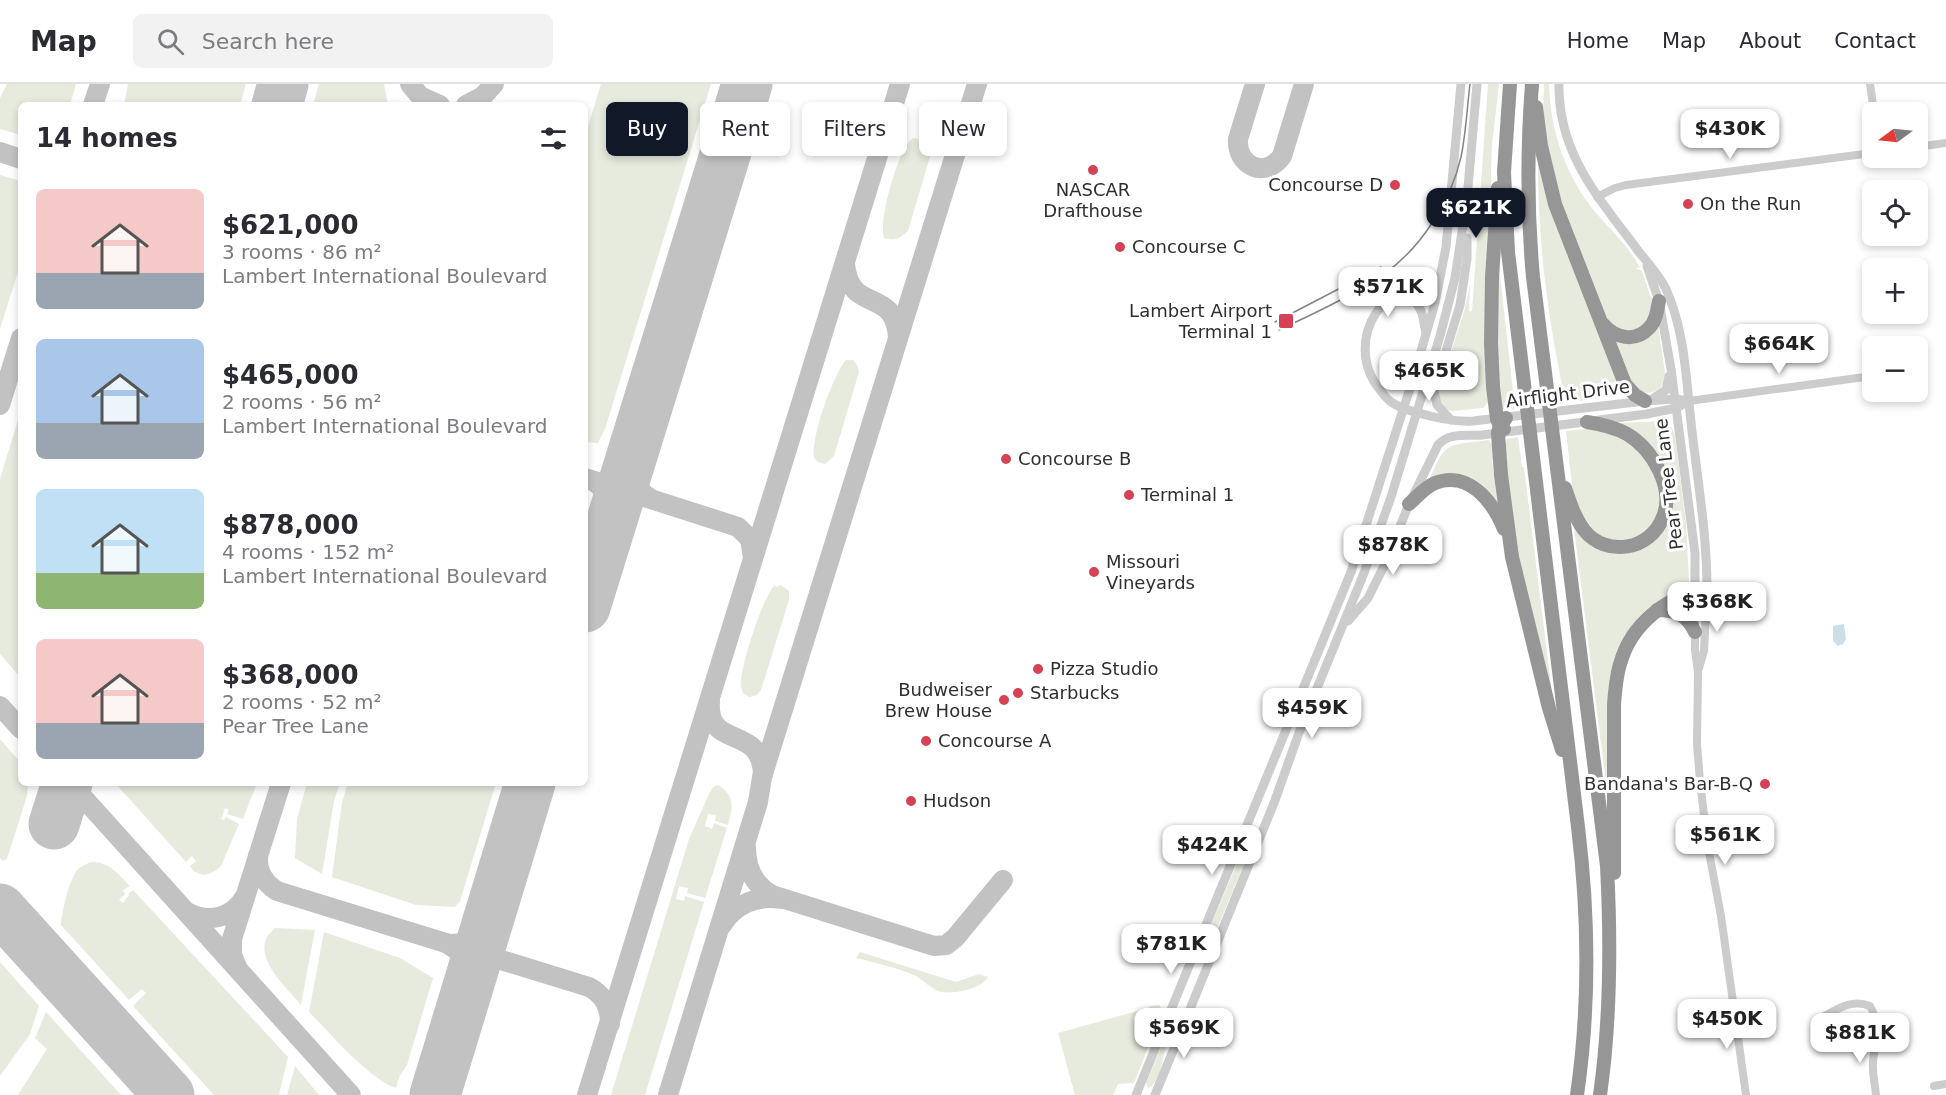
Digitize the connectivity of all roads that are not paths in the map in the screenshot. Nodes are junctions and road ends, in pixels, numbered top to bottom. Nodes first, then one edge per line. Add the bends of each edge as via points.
1 (1461, 84) edge
2 (1477, 84) edge
3 (1510, 84) edge
4 (1532, 84) edge
5 (1559, 84) edge
6 (1870, 84) edge
7 (1873, 102) edge
8 (1946, 143) edge
9 (1928, 145) edge
10 (1862, 154) edge
11 (1504, 172) junction
12 (1597, 197) junction
13 (1465, 217) junction
14 (1646, 260) junction
15 (1659, 302) junction
16 (1600, 320) junction
17 (1426, 336) junction
18 (1671, 369) junction
19 (1862, 377) edge
20 (1689, 401) junction
21 (1676, 403) junction
22 (1648, 405) junction
23 (1453, 422) junction
24 (1587, 422) junction
25 (1502, 426) junction
26 (1679, 432) junction
27 (1555, 454) junction
28 (1409, 504) junction
29 (1509, 542) junction
30 (1701, 590) junction
31 (1657, 610) junction
32 (1343, 627) junction
33 (1695, 632) junction
34 (1698, 673) junction
35 (1573, 786) junction
36 (1610, 942) junction
37 (1823, 1017) dead end
38 (1946, 1084) edge
39 (1934, 1086) dead end
40 (1136, 1095) edge
41 (1155, 1095) edge
42 (1577, 1095) edge
43 (1600, 1095) edge
44 (1746, 1095) edge
45 (1876, 1095) edge

1 - 17 street via 1446,247
2 - 13 street
3 - 11 highway
4 - 16 highway via 1550,186
4 - 27 highway via 1528,156 1530,237
5 - 12 street, Pear Tree Lane via 1570,148
6 - 7 street
8 - 9 street
10 - 12 street via 1626,185
11 - 25 highway via 1496,191 1491,368
11 - 35 highway via 1508,252
12 - 14 street, Pear Tree Lane
13 - 23 street via 1467,259 1460,305 1434,395 1440,410
13 - 32 street via 1447,312 1425,386
14 - 15 street, Pear Tree Lane
14 - 20 street, Pear Tree Lane via 1659,275 1676,315
15 - 16 highway via 1649,328 1636,336 1615,334
15 - 18 street, Pear Tree Lane
16 - 22 highway via 1625,384
17 - 23 street, Airflight Drive via 1423,315 1416,303 1401,296 1389,299 1377,310 1368,329 1366,366 1376,386 1398,407
17 - 40 street via 1356,560
18 - 21 street, Pear Tree Lane
18 - 22 street via 1666,390
19 - 20 street, Airflight Drive
20 - 21 street, Airflight Drive
20 - 30 street, Pear Tree Lane via 1705,543
21 - 22 street, Airflight Drive
21 - 26 street, Pear Tree Lane
22 - 24 street, Airflight Drive
22 - 25 street, Airflight Drive
22 - 26 street via 1671,419
23 - 25 street, Airflight Drive
24 - 25 street, Airflight Drive
24 - 27 highway via 1629,435 1656,466 1666,507 1652,535 1643,542 1622,547 1593,539 1572,510
25 - 28 street, Airflight Drive via 1442,440
25 - 29 highway
26 - 30 street, Pear Tree Lane
27 - 36 highway via 1604,843
28 - 29 highway via 1435,483 1463,482 1491,503
28 - 32 street via 1368,598
29 - 35 highway
30 - 31 highway
30 - 33 street, Pear Tree Lane
30 - 34 street, Pear Tree Lane via 1704,651
31 - 33 highway via 1683,615
31 - 36 highway via 1639,626 1625,649 1616,678
32 - 41 street
33 - 34 street, Pear Tree Lane
34 - 44 street, Pear Tree Lane via 1700,782
35 - 42 highway via 1587,950
36 - 43 highway via 1608,1029
37 - 45 street via 1859,1002 1870,1006 1877,1033 1873,1063
38 - 39 street

